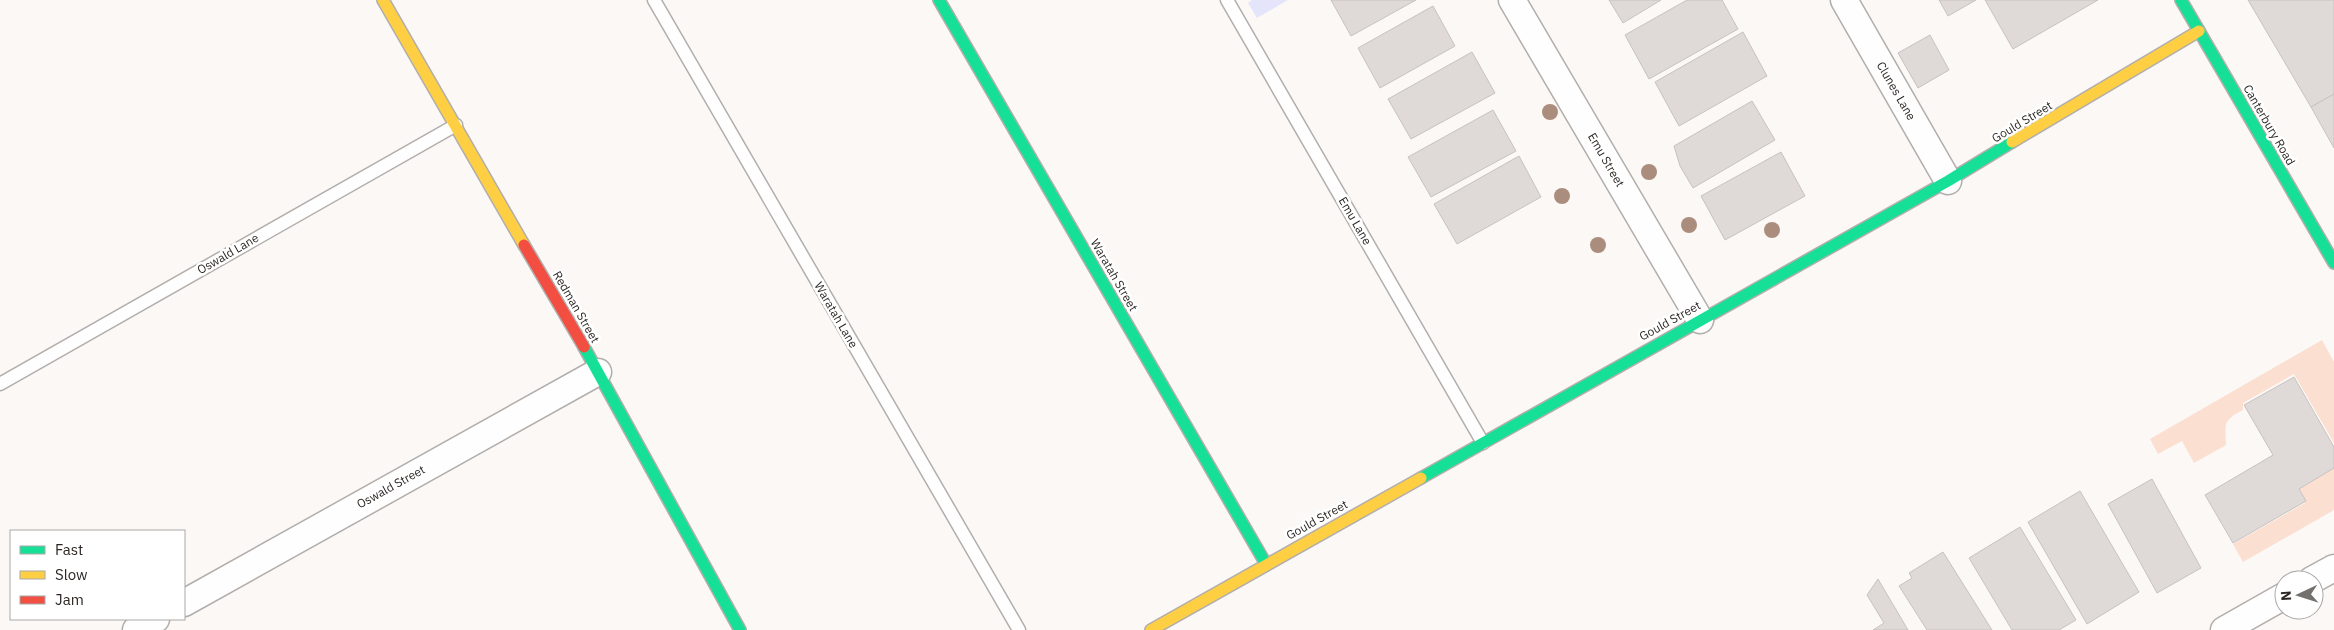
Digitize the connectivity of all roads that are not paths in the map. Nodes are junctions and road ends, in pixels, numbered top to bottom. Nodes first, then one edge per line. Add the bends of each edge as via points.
1 (383, 0) edge
2 (654, 0) edge
3 (939, 0) edge
4 (1227, 0) edge
5 (1512, 0) edge
6 (1844, 0) edge
7 (2181, 0) edge
8 (2199, 31) junction
9 (456, 125) junction
10 (1948, 181) junction
11 (2334, 263) edge
12 (1700, 320) junction
13 (598, 372) junction
14 (0, 384) edge
15 (1483, 442) junction
16 (1266, 564) junction
17 (185, 602) edge
18 (2274, 602) edge
19 (154, 620) edge
20 (136, 630) edge
21 (740, 630) edge
22 (1019, 630) edge
23 (1151, 630) edge
24 (2224, 630) edge

1 - 9 main road, Redman Street
2 - 22 lane, Waratah Lane
3 - 16 main road, Waratah Street
4 - 15 lane, Emu Lane
5 - 12 street, Emu Street
6 - 10 street, Clunes Lane
7 - 8 main road, Canterbury Road
8 - 10 main road, Gould Street
8 - 11 main road, Canterbury Road
9 - 13 main road, Redman Street
9 - 14 lane, Oswald Lane
10 - 12 main road, Gould Street
12 - 15 main road, Gould Street
13 - 17 street, Oswald Street
13 - 21 main road, Redman Street
15 - 16 main road, Gould Street
16 - 23 main road, Gould Street
18 - 24 street
19 - 20 street

